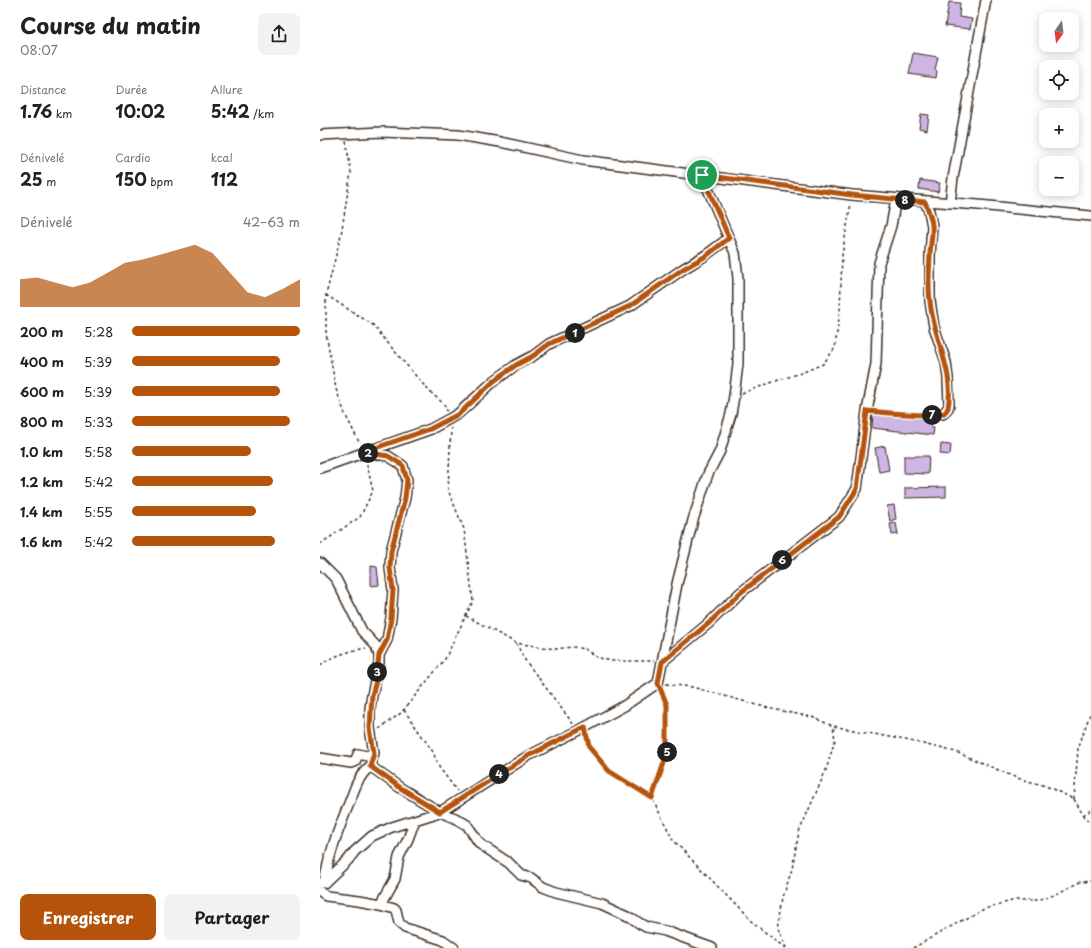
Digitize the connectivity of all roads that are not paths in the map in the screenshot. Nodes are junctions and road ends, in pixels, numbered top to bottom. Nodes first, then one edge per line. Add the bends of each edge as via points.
1 (986, 0) edge
2 (320, 135) edge
3 (702, 175) junction
4 (896, 199) junction
5 (925, 202) junction
6 (950, 203) junction
7 (1091, 216) edge
8 (729, 238) junction
9 (943, 414) road end
10 (364, 452) junction
11 (320, 468) edge
12 (320, 563) edge
13 (377, 650) junction
14 (662, 662) junction
15 (374, 753) junction
16 (320, 758) edge
17 (370, 766) junction
18 (440, 812) junction
19 (415, 820) junction
20 (322, 883) edge
21 (320, 892) edge
22 (381, 904) junction
23 (454, 948) edge
24 (712, 948) edge

1 - 6 street
2 - 3 street via 382,132 458,135 583,160
3 - 4 street
3 - 8 street
4 - 5 street
4 - 14 street via 879,264 876,364 857,489 839,517 740,593
5 - 6 street
5 - 9 street via 932,226 929,285 932,318 943,350 948,378 949,405
6 - 7 street
8 - 10 street via 630,306 549,344 516,365 494,381 459,414 424,431
8 - 14 street via 735,253 738,278 738,364 734,396 720,451 708,474 693,520
10 - 11 street
10 - 13 street via 388,456 399,463 403,466 407,480 405,498 391,551 391,618 387,640
12 - 13 street via 336,579 362,631
13 - 15 street via 379,664 370,708 370,734
14 - 18 street via 658,683 624,706 528,756
15 - 16 street via 367,756 358,754 355,762 351,764
15 - 17 street
17 - 18 street
17 - 20 street via 357,782 340,823
18 - 19 street
18 - 24 street via 467,825 480,844 509,863 521,875 535,880 543,887 602,903 646,927
19 - 20 street via 372,836
19 - 22 street via 399,857 394,879
21 - 22 street via 326,896
22 - 23 street via 395,909 399,923 405,928 443,940

